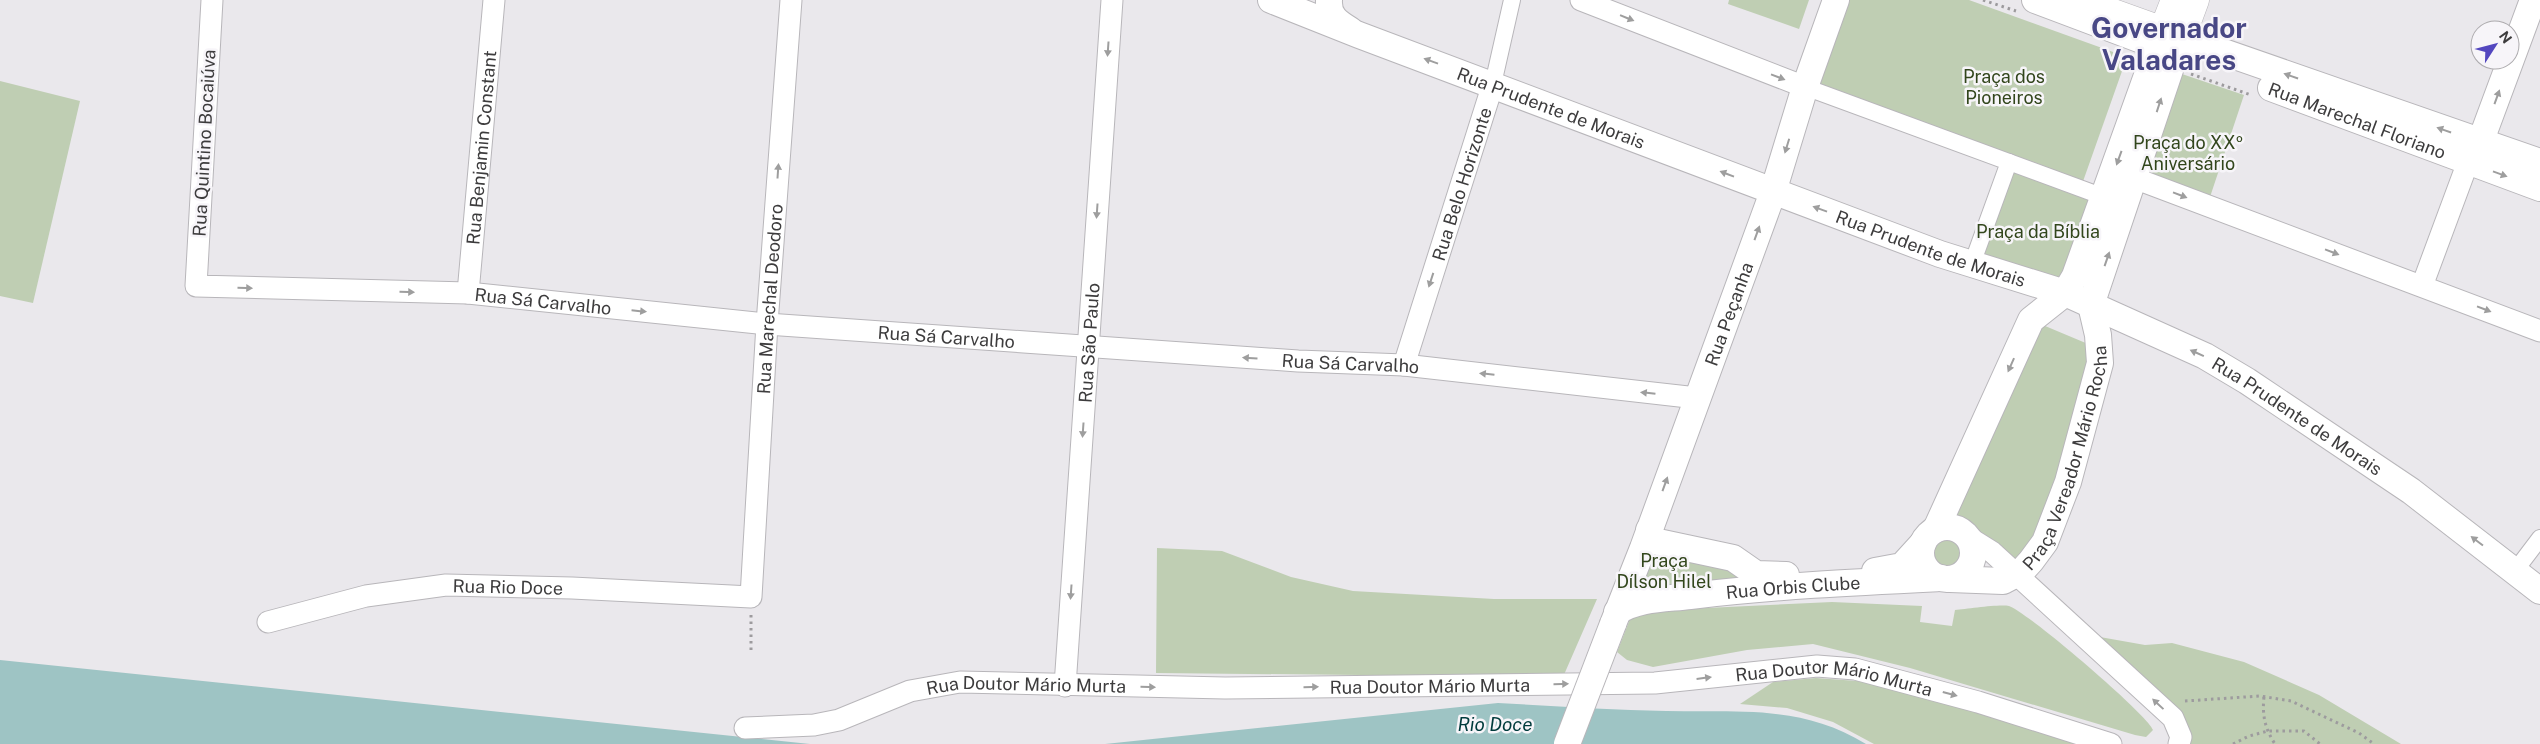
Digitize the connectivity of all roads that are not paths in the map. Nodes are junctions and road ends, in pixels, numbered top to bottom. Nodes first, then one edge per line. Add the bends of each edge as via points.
1 (212, 0) edge
2 (494, 0) edge
3 (791, 0) edge
4 (1112, 0) edge
5 (1271, 0) edge
6 (1329, 0) edge
7 (1512, 0) edge
8 (1581, 0) edge
9 (1836, 0) edge
10 (2035, 0) edge
11 (2077, 0) edge
12 (2175, 0) edge
13 (2195, 0) edge
14 (2533, 0) edge
15 (1359, 35) junction
16 (2170, 42) junction
17 (1493, 84) junction
18 (1805, 88) junction
19 (2474, 152) junction
20 (2009, 162) junction
21 (2540, 162) edge
22 (2134, 178) junction
23 (2540, 188) edge
24 (1772, 192) junction
25 (2104, 197) junction
26 (1972, 264) junction
27 (196, 286) joint
28 (2422, 286) junction
29 (2065, 292) junction
30 (468, 293) junction
31 (2090, 305) junction
32 (767, 324) junction
33 (2540, 330) edge
34 (1088, 346) junction
35 (1404, 365) junction
36 (1696, 398) junction
37 (1930, 536) junction
38 (1968, 537) junction
39 (2540, 538) edge
40 (1650, 540) junction
41 (1730, 557) junction
42 (2024, 568) junction
43 (2515, 571) junction
44 (1946, 578) junction
45 (1733, 591) junction
46 (2540, 591) edge
47 (1634, 595) junction
48 (751, 597) joint
49 (268, 622) dead end
50 (1065, 686) junction
51 (745, 728) dead end
52 (1567, 744) edge
53 (2111, 744) edge
54 (2179, 744) edge

1 - 27 street, Rua Quintino Bocaiúva
2 - 30 street, Rua Benjamin Constant
32 -> 3 street, Rua Marechal Deodoro
4 -> 34 street, Rua São Paulo
5 - 15 street, Rua Prudente de Morais
6 - 15 street via 1329,10 1336,22
7 - 17 street, Rua Belo Horizonte
8 -> 18 street
9 - 18 street, Rua Peçanha
10 - 16 street, Rua Marechal Floriano
11 - 16 main road, Rua Marechal Floriano
12 - 16 main road
13 - 16 main road
19 -> 14 street
17 -> 15 street, Rua Prudente de Morais
16 - 19 street, Rua Marechal Floriano
22 -> 16 street
16 -> 25 street
24 -> 17 street, Rua Prudente de Morais
17 -> 35 street, Rua Belo Horizonte
18 - 20 street
18 -> 24 street, Rua Peçanha
19 - 21 street, Rua Marechal Floriano
19 -> 23 street, Rua Marechal Floriano
19 - 28 street
20 - 25 street
20 - 26 street
22 -> 28 street
31 -> 22 street
26 -> 24 street, Rua Prudente de Morais
36 -> 24 street, Rua Peçanha
25 - 29 street via 2075,276
26 - 29 street, Rua Prudente de Morais
27 -> 30 street, Rua Sá Carvalho
28 -> 33 street
29 - 31 street, Rua Prudente de Morais
29 -> 37 street via 2031,320
30 -> 32 street, Rua Sá Carvalho
31 - 42 street, Praça Vereador Mário Rocha via 2098,335 2100,363 2068,482 2045,542
43 -> 31 street, Rua Prudente de Morais via 2411,492 2247,381 2205,356
32 - 34 street, Rua Sá Carvalho
32 - 48 street, Rua Marechal Deodoro
35 -> 34 street, Rua Sá Carvalho via 1298,362
34 -> 50 street, Rua São Paulo
36 -> 35 street, Rua Sá Carvalho
40 -> 36 street, Rua Peçanha
37 - 38 street, Praça Vereador Mário Rocha via 1954,528
37 - 41 street, Rua Orbis Clube via 1902,566 1849,574 1767,576 1756,574
37 - 44 street via 1921,551 1926,568 1932,576
38 - 42 street, Praça Vereador Mário Rocha
38 - 44 street via 1973,554 1971,563 1959,576
39 - 43 street
40 - 41 street, Rua Orbis Clube
40 - 47 street, Rua Peçanha
41 - 45 street via 1738,563 1744,575 1743,582
42 - 44 street, Praça Vereador Mário Rocha via 2003,581
54 -> 42 street via 2179,728 2164,709 2038,596
43 - 46 street, Rua Prudente de Morais
44 - 45 street, Rua Orbis Clube
45 - 47 street, Rua Orbis Clube
47 - 52 street, Rua Orbis Clube, bridge via 1615,618
48 - 49 street, Rua Rio Doce via 446,585 366,596
50 - 51 street, Rua Doutor Mário Murta via 942,684 910,691 839,720 814,725
50 -> 53 street, Rua Doutor Mário Murta via 1235,688 1655,683 1817,666 1856,669 1978,702

